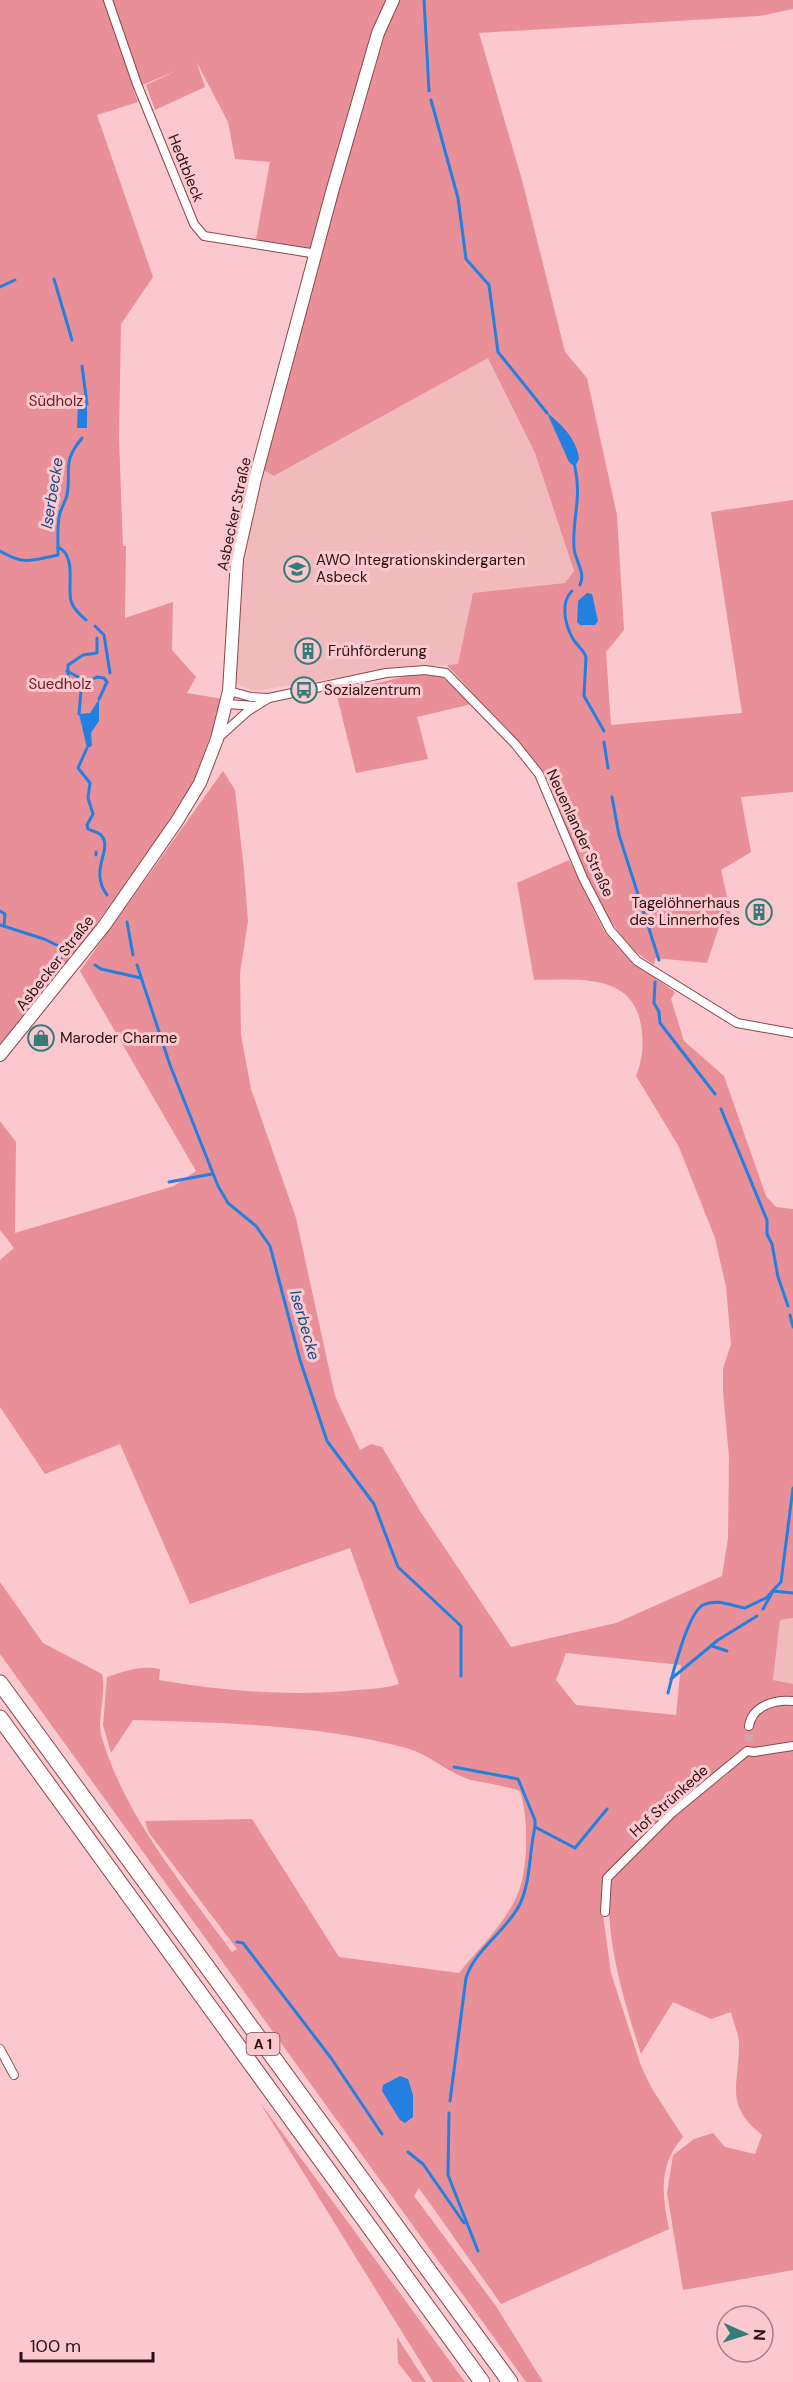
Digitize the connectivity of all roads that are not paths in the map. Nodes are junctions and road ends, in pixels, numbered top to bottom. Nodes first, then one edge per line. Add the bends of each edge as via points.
1 (108, 0) edge
2 (393, 0) edge
3 (316, 254) junction
4 (229, 691) junction
5 (269, 698) junction
6 (227, 704) junction
7 (255, 706) junction
8 (217, 739) junction
9 (793, 1033) edge
10 (0, 1055) edge
11 (1, 1684) edge
12 (793, 1701) edge
13 (0, 1718) edge
14 (749, 1726) tunnel mouth
15 (790, 1747) edge
16 (605, 1912) dead end
17 (0, 2049) edge
18 (14, 2075) dead end
19 (482, 2382) edge
20 (510, 2382) edge

1 - 3 street, Hedtbleck via 137,84 194,224 204,236
2 - 3 main road, Asbecker Straße via 378,33
3 - 4 main road, Asbecker Straße via 237,559
4 - 5 street, Neuenlander Straße
4 - 6 main road, Asbecker Straße
5 - 7 street, Neuenlander Straße
5 - 9 street, Neuenlander Straße via 386,674 425,670 446,673 539,774 583,878 610,930 637,961 737,1023
6 - 7 street
6 - 8 main road, Asbecker Straße
7 - 8 street, Neuenlander Straße
8 - 10 main road, Asbecker Straße via 200,783 177,821 104,926
11 - 20 highway, A 1
12 - 14 street via 765,1706 754,1713
13 - 19 highway, A 1
15 - 16 street, Hof Strünkede via 754,1752 748,1747 672,1813 607,1878
17 - 18 street

